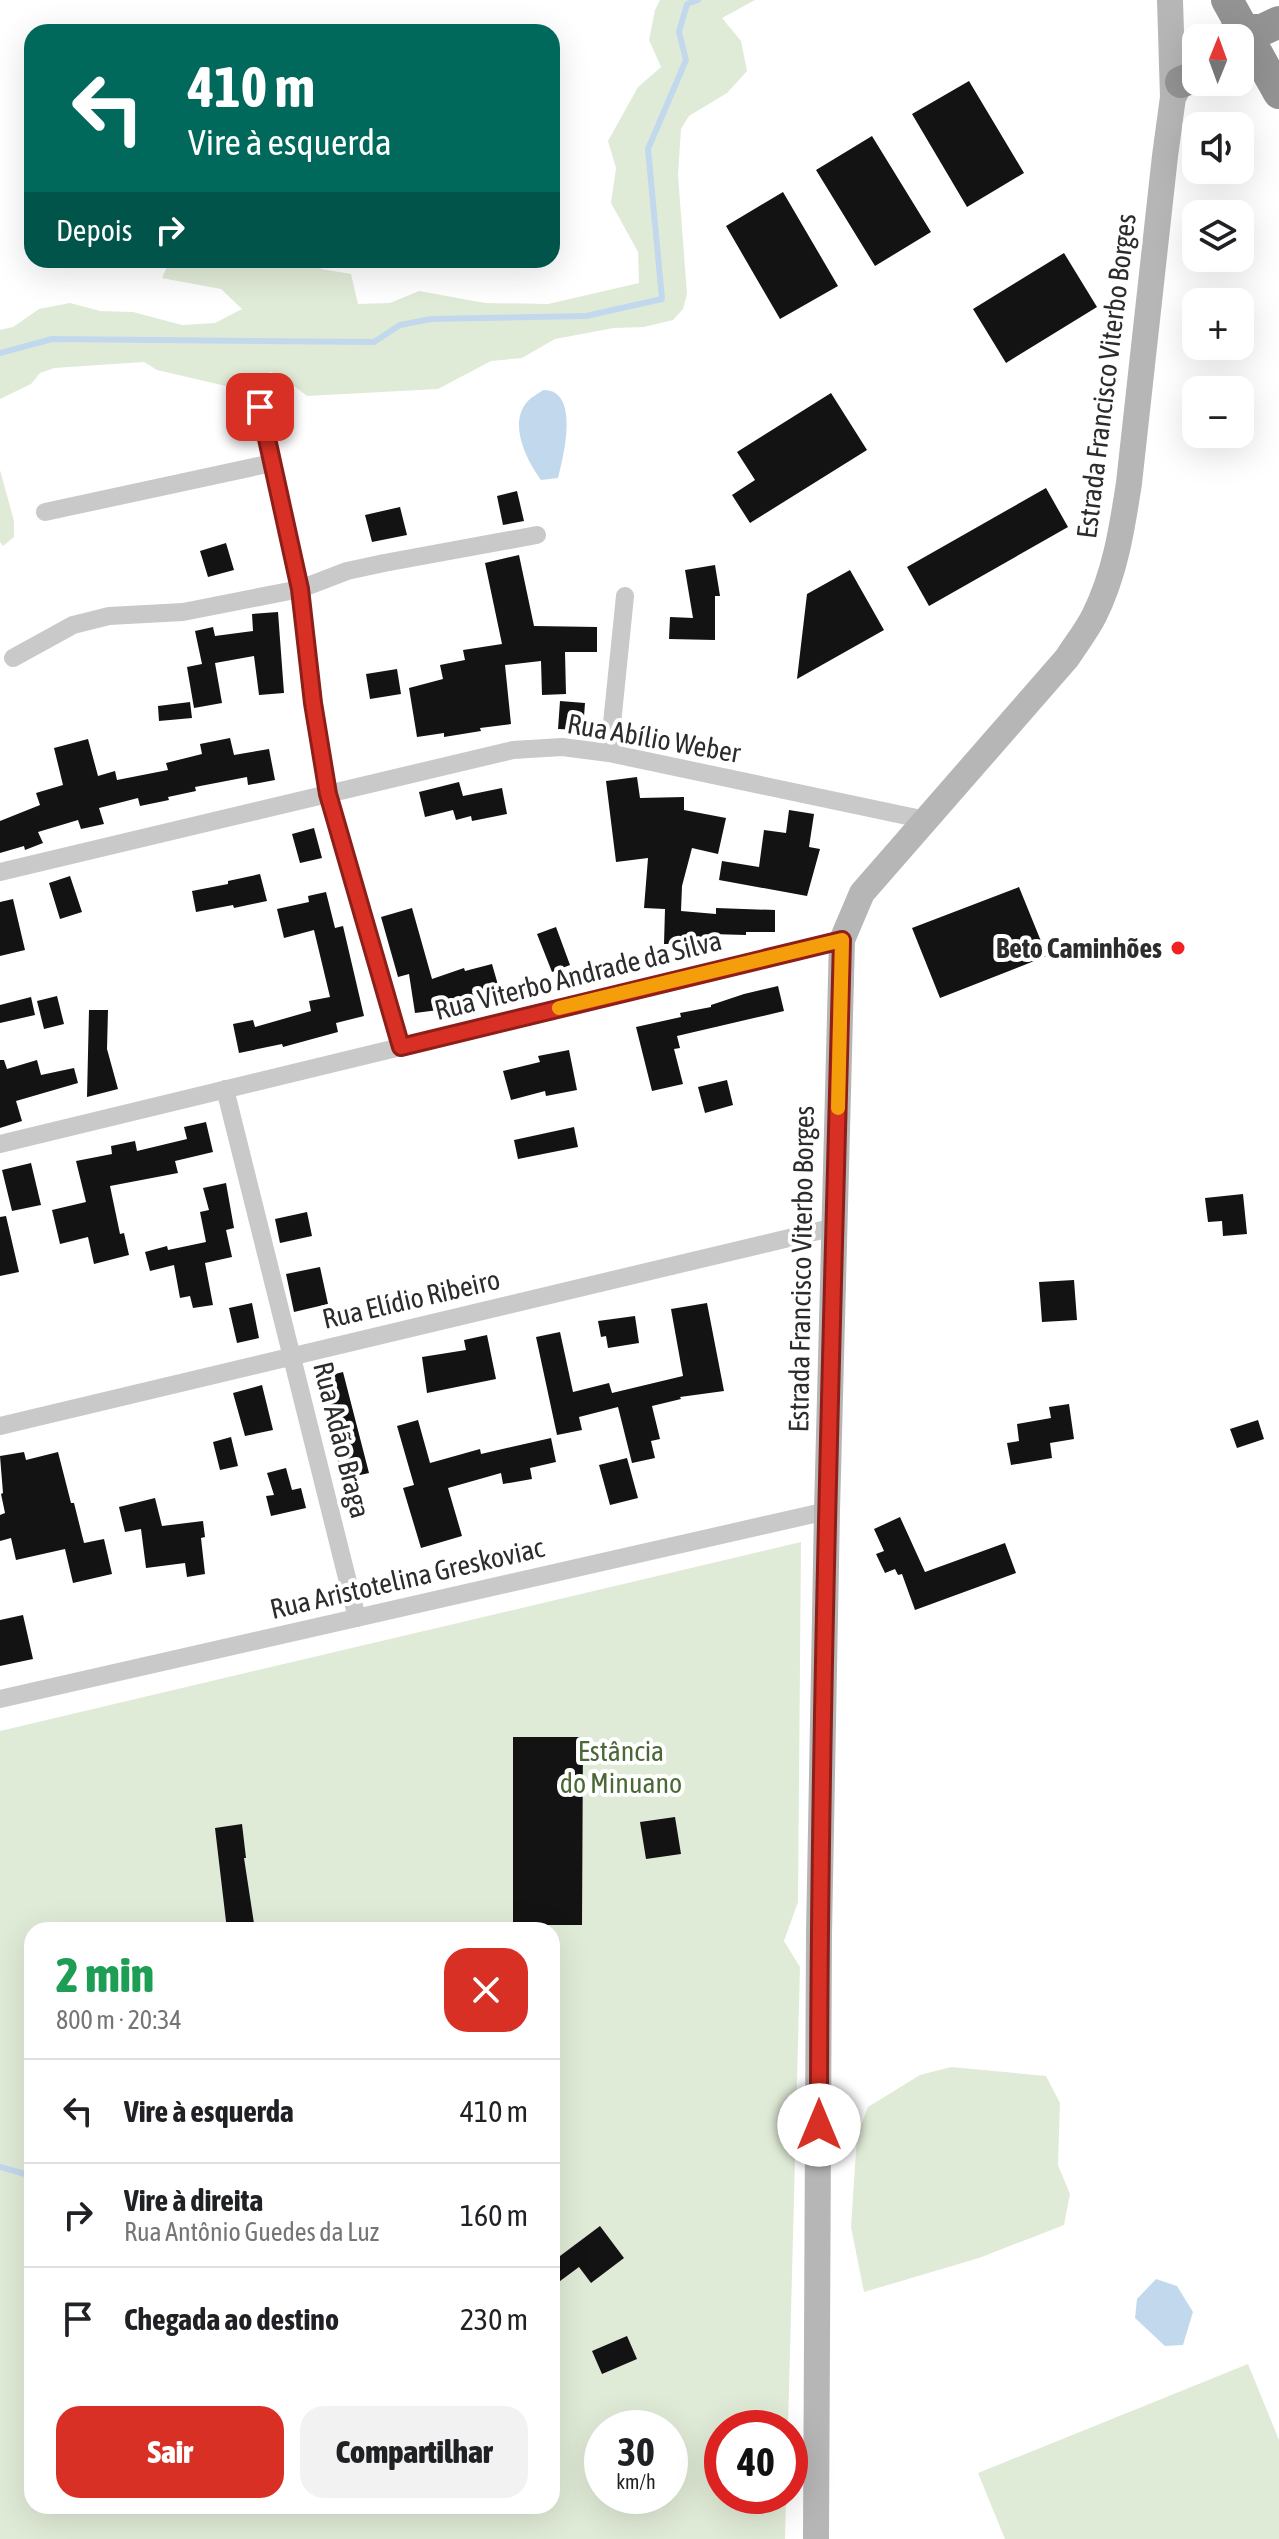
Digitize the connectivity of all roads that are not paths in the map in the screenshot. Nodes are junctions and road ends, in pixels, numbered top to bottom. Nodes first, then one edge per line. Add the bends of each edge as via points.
1 (1170, 0) edge
2 (1227, 0) edge
3 (1279, 22) edge
4 (1230, 24) edge
5 (1254, 31) edge
6 (1254, 62) edge
7 (1182, 78) edge
8 (1254, 79) edge
9 (1277, 90) edge
10 (1182, 92) edge
11 (260, 407) dead end
12 (272, 463) junction
13 (45, 512) dead end
14 (537, 535) dead end
15 (300, 589) junction
16 (625, 596) dead end
17 (13, 658) dead end
18 (609, 753) junction
19 (328, 794) junction
20 (926, 820) junction
21 (0, 872) edge
22 (842, 940) junction
23 (401, 1047) junction
24 (225, 1089) junction
25 (0, 1144) edge
26 (835, 1227) junction
27 (292, 1356) junction
28 (0, 1426) edge
29 (827, 1511) junction
30 (357, 1618) junction
31 (0, 1699) edge
32 (816, 2539) edge

1 - 7 street, Estrada Francisco Viterbo Borges
2 - 4 highway
3 - 5 highway
6 - 9 highway
8 - 9 highway
10 - 20 street, Estrada Francisco Viterbo Borges via 1121,537 1108,581 1094,617 1067,658
11 - 12 street
12 - 13 street
12 - 15 street
14 - 15 street via 347,571
15 - 17 street via 183,612 109,616 73,625
15 - 19 street
16 - 18 street
18 - 19 street, Rua Abílio Weber via 562,747 513,750
18 - 20 street, Rua Abílio Weber
19 - 21 street, Rua Abílio Weber
19 - 23 street
20 - 22 street, Estrada Francisco Viterbo Borges via 862,893
22 - 23 street, Rua Viterbo Andrade da Silva
22 - 26 street, Estrada Francisco Viterbo Borges
23 - 24 street, Rua Viterbo Andrade da Silva
24 - 25 street, Rua Viterbo Andrade da Silva
24 - 27 street, Rua Adão Braga
26 - 27 street, Rua Elídio Ribeiro
26 - 29 street, Estrada Francisco Viterbo Borges
27 - 28 street, Rua Elídio Ribeiro
27 - 30 street, Rua Adão Braga
29 - 30 street, Rua Aristotelina Greskoviac
29 - 32 street, Estrada Francisco Viterbo Borges
30 - 31 street, Rua Aristotelina Greskoviac

